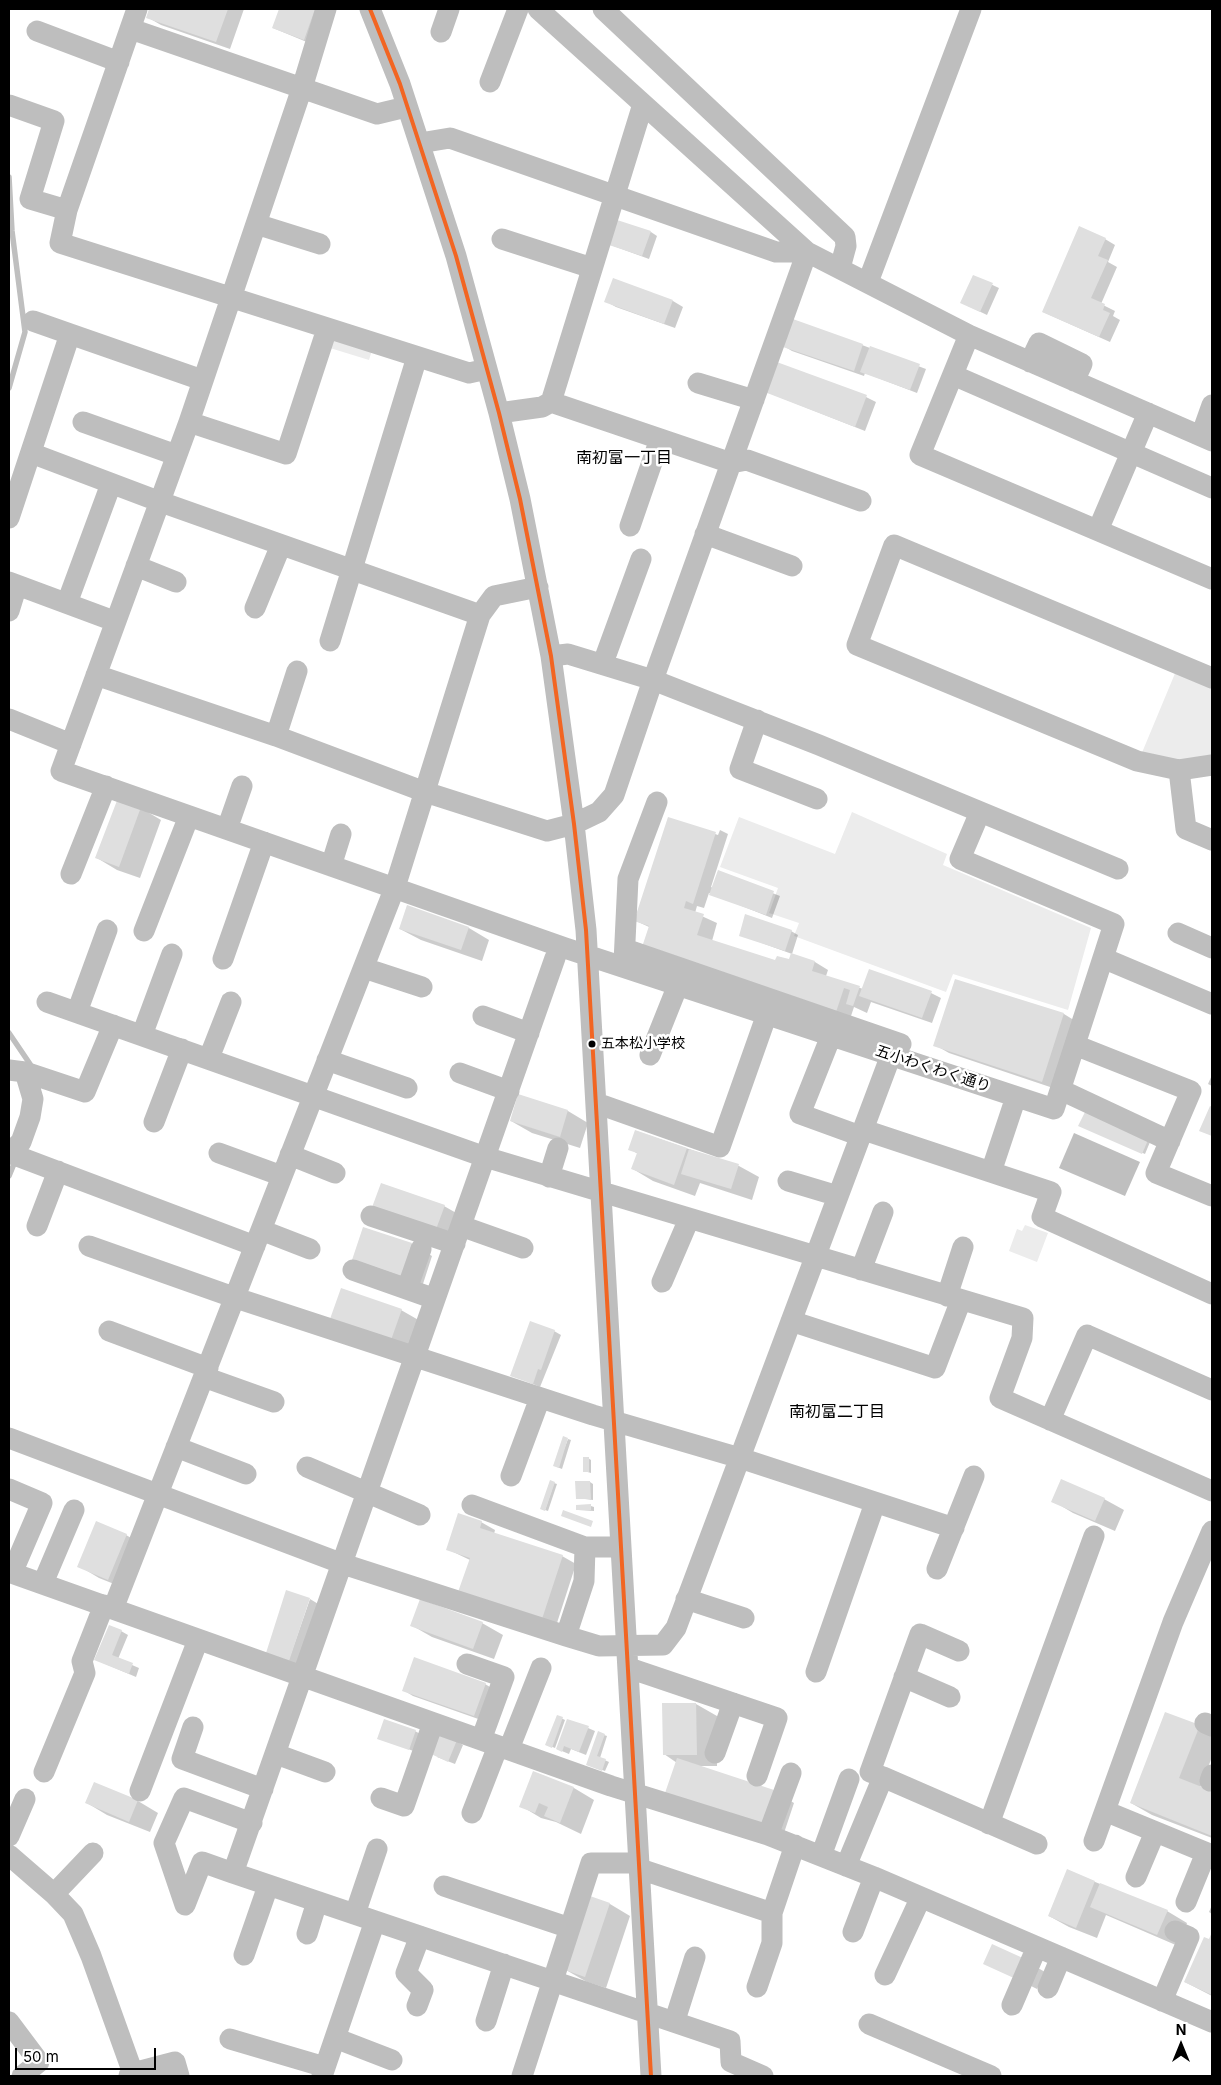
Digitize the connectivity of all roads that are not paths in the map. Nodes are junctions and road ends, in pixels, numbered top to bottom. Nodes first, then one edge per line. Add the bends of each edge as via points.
1 (138, 9) edge
2 (326, 9) edge
3 (370, 9) edge
4 (449, 9) edge
5 (518, 9) edge
6 (538, 9) edge
7 (603, 9) edge
8 (971, 9) edge
9 (131, 29) junction
10 (37, 31) dead end
11 (441, 32) dead end
12 (119, 62) junction
13 (490, 82) dead end
14 (302, 88) junction
15 (643, 104) junction
16 (9, 105) edge
17 (406, 107) junction
18 (420, 143) junction
19 (615, 196) junction
20 (67, 210) junction
21 (256, 224) junction
22 (502, 239) dead end
23 (320, 244) dead end
24 (808, 252) junction
25 (592, 268) junction
26 (840, 268) junction
27 (868, 282) junction
28 (231, 300) junction
29 (33, 321) dead end
30 (327, 329) junction
31 (70, 334) junction
32 (969, 336) junction
33 (416, 358) junction
34 (487, 369) junction
35 (953, 375) junction
36 (202, 380) junction
37 (698, 383) dead end
38 (754, 400) junction
39 (551, 402) junction
40 (1212, 406) edge
41 (499, 413) junction
42 (1148, 413) junction
43 (83, 422) dead end
44 (189, 422) junction
45 (1206, 438) edge
46 (660, 439) junction
47 (31, 453) junction
48 (1131, 454) junction
49 (176, 455) junction
50 (731, 463) junction
51 (111, 484) junction
52 (1212, 488) edge
53 (158, 501) junction
54 (861, 501) dead end
55 (9, 518) edge
56 (630, 526) dead end
57 (1098, 530) junction
58 (705, 534) junction
59 (281, 545) junction
60 (641, 559) dead end
61 (136, 566) junction
62 (792, 566) dead end
63 (350, 570) junction
64 (1212, 580) edge
65 (176, 582) dead end
66 (13, 583) edge
67 (538, 587) junction
68 (67, 603) junction
69 (254, 608) dead end
70 (9, 611) edge
71 (480, 615) junction
72 (114, 621) junction
73 (330, 641) dead end
74 (551, 656) junction
75 (603, 663) junction
76 (297, 671) dead end
77 (96, 675) junction
78 (1212, 678) edge
79 (653, 680) junction
80 (9, 719) edge
81 (757, 720) junction
82 (276, 736) junction
83 (71, 744) junction
84 (1212, 765) edge
85 (1179, 770) junction
86 (106, 786) junction
87 (242, 786) dead end
88 (425, 792) junction
89 (817, 799) dead end
90 (657, 802) dead end
91 (980, 812) junction
92 (189, 816) junction
93 (574, 824) junction
94 (227, 829) junction
95 (341, 834) dead end
96 (1212, 840) edge
97 (264, 842) junction
98 (330, 866) junction
99 (1118, 869) dead end
100 (70, 874) dead end
101 (395, 888) junction
102 (107, 930) dead end
103 (144, 932) dead end
104 (1178, 933) dead end
105 (1212, 948) edge
106 (172, 954) dead end
107 (587, 955) junction
108 (555, 958) dead end
109 (624, 958) junction
110 (1103, 958) junction
111 (223, 959) dead end
112 (364, 968) junction
113 (678, 985) junction
114 (422, 987) dead end
115 (47, 1002) dead end
116 (231, 1002) dead end
117 (1212, 1004) edge
118 (77, 1012) junction
119 (767, 1014) junction
120 (483, 1016) dead end
121 (112, 1025) junction
122 (529, 1033) junction
123 (142, 1035) junction
124 (831, 1036) junction
125 (1075, 1045) junction
126 (182, 1049) junction
127 (650, 1056) dead end
128 (891, 1056) junction
129 (209, 1058) junction
130 (327, 1060) junction
131 (17, 1071) edge
132 (460, 1073) dead end
133 (407, 1088) dead end
134 (509, 1091) junction
135 (1060, 1094) junction
136 (313, 1095) junction
137 (1016, 1097) junction
138 (596, 1103) junction
139 (154, 1122) dead end
140 (864, 1130) junction
141 (1170, 1141) junction
142 (558, 1148) dead end
143 (9, 1153) edge
144 (219, 1153) dead end
145 (290, 1155) junction
146 (485, 1157) junction
147 (58, 1171) junction
148 (991, 1172) junction
149 (335, 1173) dead end
150 (282, 1176) junction
151 (549, 1177) junction
152 (788, 1181) dead end
153 (601, 1193) junction
154 (838, 1196) junction
155 (1212, 1196) edge
156 (883, 1212) dead end
157 (372, 1216) dead end
158 (688, 1219) junction
159 (37, 1226) dead end
160 (458, 1235) junction
161 (258, 1238) junction
162 (90, 1246) dead end
163 (962, 1247) dead end
164 (523, 1248) dead end
165 (310, 1249) dead end
166 (421, 1249) dead end
167 (815, 1257) junction
168 (352, 1270) dead end
169 (861, 1270) junction
170 (662, 1282) dead end
171 (406, 1289) junction
172 (1212, 1294) edge
173 (236, 1298) junction
174 (954, 1298) junction
175 (436, 1300) junction
176 (791, 1321) junction
177 (109, 1331) dead end
178 (416, 1357) junction
179 (206, 1372) junction
180 (1212, 1390) edge
181 (540, 1398) junction
182 (274, 1402) dead end
183 (1050, 1420) junction
184 (614, 1421) junction
185 (9, 1438) edge
186 (176, 1447) junction
187 (740, 1458) junction
188 (307, 1468) dead end
189 (246, 1474) dead end
190 (511, 1476) dead end
191 (974, 1476) dead end
192 (9, 1489) edge
193 (1212, 1491) edge
194 (368, 1493) junction
195 (158, 1494) junction
196 (874, 1503) junction
197 (472, 1505) dead end
198 (74, 1510) dead end
199 (420, 1515) dead end
200 (954, 1528) junction
201 (1212, 1531) edge
202 (1094, 1536) dead end
203 (585, 1547) junction
204 (621, 1547) junction
205 (343, 1564) junction
206 (937, 1568) dead end
207 (10, 1572) edge
208 (43, 1583) junction
209 (686, 1599) junction
210 (109, 1607) junction
211 (744, 1618) dead end
212 (566, 1636) junction
213 (198, 1640) junction
214 (959, 1651) dead end
215 (628, 1658) junction
216 (467, 1664) dead end
217 (541, 1668) dead end
218 (816, 1672) dead end
219 (303, 1677) junction
220 (904, 1678) junction
221 (950, 1697) dead end
222 (733, 1703) junction
223 (433, 1723) junction
224 (193, 1727) dead end
225 (496, 1745) junction
226 (276, 1754) junction
227 (715, 1754) dead end
228 (44, 1772) dead end
229 (325, 1772) dead end
230 (791, 1773) dead end
231 (757, 1776) dead end
232 (883, 1777) junction
233 (850, 1779) dead end
234 (264, 1789) junction
235 (140, 1790) dead end
236 (636, 1794) junction
237 (382, 1798) dead end
238 (25, 1799) dead end
239 (1104, 1811) junction
240 (472, 1813) dead end
241 (252, 1823) junction
242 (989, 1824) junction
243 (1156, 1832) junction
244 (768, 1835) junction
245 (9, 1836) edge
246 (1094, 1841) dead end
247 (1037, 1844) dead end
248 (795, 1846) junction
249 (377, 1849) dead end
250 (93, 1853) dead end
251 (1209, 1854) edge
252 (9, 1855) edge
253 (821, 1856) junction
254 (640, 1866) junction
255 (846, 1866) junction
256 (233, 1873) junction
257 (874, 1877) junction
258 (1136, 1877) dead end
259 (268, 1886) junction
260 (444, 1886) dead end
261 (54, 1894) junction
262 (921, 1897) junction
263 (317, 1902) junction
264 (1186, 1902) dead end
265 (772, 1913) junction
266 (355, 1914) junction
267 (375, 1921) junction
268 (570, 1928) junction
269 (1175, 1931) dead end
270 (853, 1932) dead end
271 (307, 1934) dead end
272 (420, 1936) junction
273 (1037, 1947) junction
274 (244, 1955) dead end
275 (695, 1957) dead end
276 (1061, 1957) junction
277 (504, 1964) junction
278 (885, 1974) dead end
279 (553, 1980) junction
280 (757, 1987) dead end
281 (1048, 1988) dead end
282 (1162, 2001) junction
283 (1012, 2005) dead end
284 (417, 2006) dead end
285 (647, 2011) junction
286 (675, 2020) junction
287 (486, 2021) dead end
288 (9, 2022) edge
289 (1212, 2022) edge
290 (869, 2024) dead end
291 (335, 2038) junction
292 (230, 2039) dead end
293 (392, 2060) dead end
294 (324, 2072) edge
295 (132, 2075) edge
296 (22, 2076) edge
297 (179, 2076) edge
298 (522, 2076) edge
299 (651, 2076) edge
300 (763, 2076) edge
301 (992, 2076) edge

1 - 9 street
2 - 14 street
3 - 17 street
4 - 11 street
5 - 13 street
6 - 15 street
7 - 26 street via 845,237
8 - 27 street
9 - 12 street
9 - 14 street
10 - 12 street
12 - 20 street
14 - 17 street via 377,114
14 - 21 street
15 - 19 street
15 - 24 street
16 - 20 street via 54,121 30,199
17 - 18 street
18 - 19 street via 450,138
18 - 34 street
19 - 24 street via 776,252
19 - 25 street
20 - 28 street via 60,244
21 - 23 street
21 - 28 street
22 - 25 street
24 - 26 street
24 - 38 street
25 - 39 street
26 - 27 street
27 - 32 street
28 - 30 street
28 - 36 street
29 - 31 street
30 - 33 street
30 - 44 street via 286,454
31 - 36 street
31 - 47 street
32 - 35 street
32 - 42 street
33 - 34 street via 469,374
33 - 63 street
34 - 41 street
35 - 48 street
35 - 57 street via 920,455
36 - 44 street
37 - 38 street
38 - 50 street
39 - 41 street via 542,407
39 - 46 street
40 - 45 street
41 - 67 street
42 - 45 street
42 - 48 street
43 - 49 street
44 - 49 street
46 - 50 street
46 - 56 street
47 - 51 street
47 - 55 street
48 - 52 street
48 - 57 street
49 - 53 street
50 - 54 street via 747,460
50 - 58 street
51 - 53 street
51 - 68 street
53 - 59 street
53 - 61 street
57 - 64 street
58 - 62 street
58 - 79 street
59 - 63 street
59 - 69 street
60 - 75 street
61 - 65 street
61 - 72 street
63 - 71 street
63 - 73 street
66 - 68 street
66 - 70 street
67 - 71 street via 494,596
67 - 74 street
68 - 72 street
71 - 88 street
72 - 77 street
74 - 75 street via 568,654
74 - 93 street
75 - 79 street
76 - 82 street
77 - 82 street
77 - 83 street
78 - 85 street via 894,545 857,645 1137,761
79 - 81 street
79 - 93 street via 614,795 599,812
80 - 83 street
81 - 89 street via 740,769
81 - 91 street
82 - 88 street
83 - 86 street, 五小わくわく通り via 61,771
84 - 85 street
85 - 96 street via 1186,829
86 - 92 street, 五小わくわく通り
86 - 100 street
87 - 94 street
88 - 93 street via 547,831
88 - 101 street
90 - 109 street via 628,879
91 - 99 street
91 - 110 street via 960,859 1114,924
92 - 94 street, 五小わくわく通り
92 - 103 street
93 - 107 street
94 - 97 street, 五小わくわく通り
95 - 98 street
97 - 98 street, 五小わくわく通り
97 - 111 street
98 - 101 street, 五小わくわく通り
101 - 107 street, 五小わくわく通り
101 - 112 street
102 - 118 street
104 - 105 street
106 - 123 street
107 - 109 street, 五小わくわく通り
107 - 138 street
108 - 122 street
109 - 113 street, 五小わくわく通り
109 - 135 street
110 - 117 street
110 - 125 street
112 - 114 street
112 - 130 street
113 - 119 street, 五小わくわく通り
113 - 127 street
115 - 118 street
116 - 129 street
118 - 121 street
119 - 124 street, 五小わくわく通り
119 - 138 street via 720,1147
120 - 122 street
121 - 123 street
121 - 131 street via 85,1092
122 - 134 street
123 - 126 street
124 - 128 street, 五小わくわく通り
124 - 140 street via 800,1114 855,1134
125 - 135 street
125 - 141 street via 1191,1091
126 - 129 street
126 - 139 street
128 - 137 street, 五小わくわく通り
128 - 140 street
129 - 136 street
130 - 133 street
130 - 136 street
131 - 143 street via 33,1099 21,1142
132 - 134 street
134 - 146 street
135 - 137 street, 五小わくわく通り via 1054,1110
135 - 141 street
136 - 145 street
136 - 146 street
137 - 148 street
138 - 153 street
140 - 148 street
140 - 154 street
141 - 155 street via 1156,1173
142 - 151 street
143 - 147 street
144 - 150 street
145 - 149 street
145 - 150 street
146 - 151 street
146 - 160 street
147 - 159 street
147 - 161 street
148 - 172 street via 1051,1192 1042,1217
150 - 161 street
151 - 153 street
152 - 154 street
153 - 158 street
153 - 184 street
154 - 167 street
156 - 169 street
157 - 160 street
158 - 167 street
158 - 170 street
160 - 164 street
160 - 175 street
161 - 165 street
161 - 173 street
162 - 173 street
163 - 174 street
166 - 171 street
167 - 169 street
167 - 176 street
168 - 171 street
169 - 174 street
171 - 175 street
173 - 178 street
173 - 179 street
174 - 176 street via 935,1368
174 - 183 street via 1023,1318 1022,1338 1000,1398
175 - 178 street
176 - 187 street
177 - 179 street
178 - 181 street
178 - 194 street
179 - 182 street
179 - 186 street
180 - 183 street via 1087,1335
181 - 184 street
181 - 190 street
183 - 193 street
184 - 187 street
184 - 204 street
185 - 195 street
186 - 189 street
186 - 195 street
187 - 196 street
187 - 209 street
188 - 194 street
191 - 200 street
192 - 207 street via 42,1503
194 - 199 street
194 - 205 street
195 - 205 street
195 - 210 street
196 - 200 street
196 - 218 street
197 - 203 street
198 - 208 street
200 - 206 street
201 - 239 street via 1173,1622
202 - 242 street
203 - 204 street
203 - 212 street via 584,1581
204 - 215 street
205 - 212 street
205 - 219 street
207 - 208 street
208 - 210 street
209 - 211 street
209 - 215 street via 676,1628 663,1645
210 - 213 street
210 - 228 street via 82,1662 85,1673
212 - 215 street
213 - 219 street
213 - 235 street
214 - 220 street via 920,1634
215 - 222 street
215 - 236 street
216 - 225 street via 504,1677
217 - 225 street
219 - 223 street
219 - 226 street
220 - 221 street
220 - 232 street via 870,1772
222 - 227 street
222 - 231 street via 777,1718
223 - 225 street
223 - 237 street via 404,1806
224 - 234 street via 182,1758
225 - 236 street
225 - 240 street
226 - 229 street
226 - 234 street
230 - 244 street
232 - 242 street
232 - 255 street
233 - 253 street
234 - 241 street
236 - 244 street
236 - 254 street
238 - 245 street
239 - 243 street
239 - 246 street
241 - 256 street
241 - 256 street via 184,1798 164,1843 186,1905 202,1862
242 - 247 street
243 - 251 street
243 - 258 street
244 - 248 street
248 - 253 street
248 - 265 street
249 - 266 street
250 - 261 street
251 - 264 street
252 - 261 street
253 - 255 street
254 - 265 street
254 - 268 street via 591,1863
254 - 285 street
255 - 257 street
256 - 259 street
257 - 262 street
257 - 270 street
259 - 263 street
259 - 274 street
260 - 268 street
261 - 295 street via 73,1914
262 - 273 street
262 - 278 street
263 - 266 street
263 - 271 street
265 - 280 street via 772,1943
266 - 267 street
267 - 272 street
267 - 291 street
268 - 279 street
269 - 282 street via 1189,1937
272 - 277 street
272 - 284 street via 406,1973 423,1990
273 - 276 street
273 - 283 street
275 - 286 street
276 - 281 street
276 - 282 street
277 - 279 street
277 - 287 street
279 - 285 street
279 - 298 street
282 - 289 street
285 - 286 street
285 - 299 street
286 - 300 street via 730,2041 731,2062
288 - 296 street via 39,2062
290 - 301 street
291 - 293 street
291 - 294 street
292 - 294 street
295 - 297 street via 175,2062

